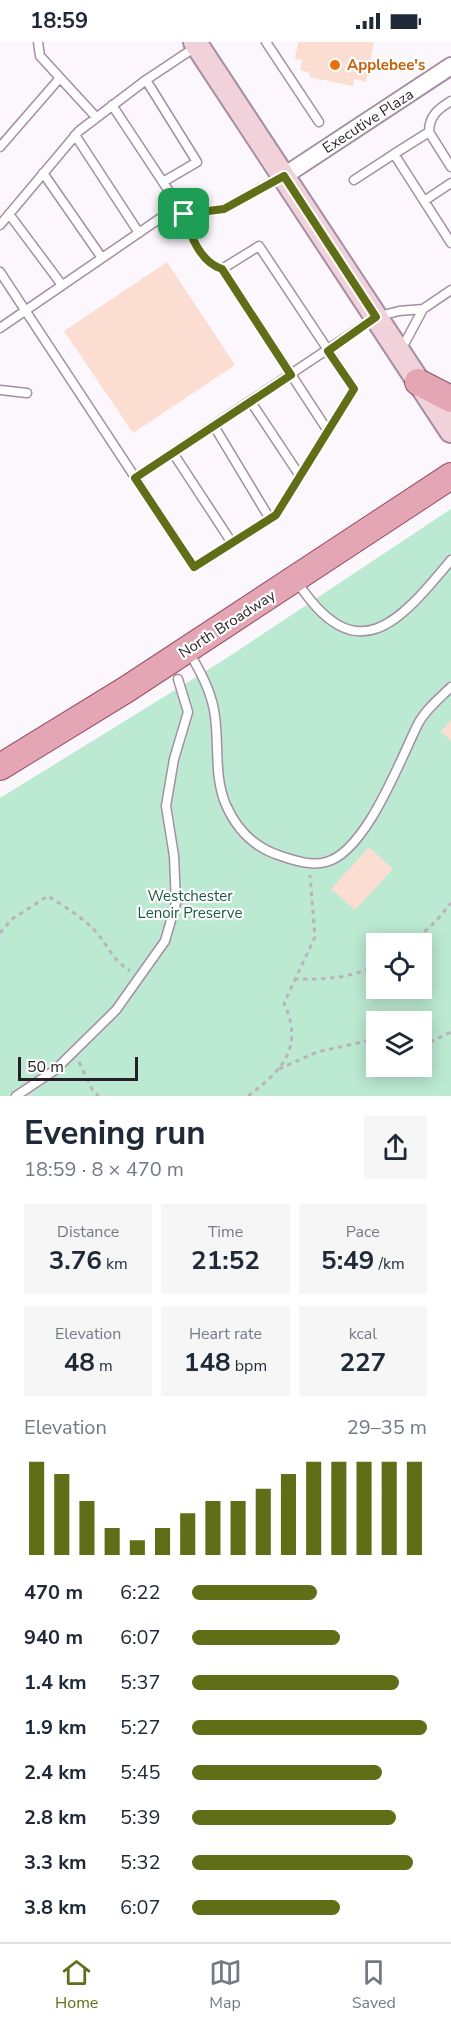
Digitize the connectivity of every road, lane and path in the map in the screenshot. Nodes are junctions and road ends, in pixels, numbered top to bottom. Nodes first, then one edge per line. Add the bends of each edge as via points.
1 (38, 42) edge
2 (268, 43) edge
3 (196, 44) edge
4 (451, 66) edge
5 (59, 79) junction
6 (146, 80) junction
7 (451, 101) edge
8 (112, 105) junction
9 (96, 117) junction
10 (319, 122) dead end
11 (429, 132) junction
12 (75, 135) junction
13 (0, 147) edge
14 (394, 154) junction
15 (451, 167) edge
16 (43, 173) junction
17 (284, 176) junction
18 (354, 180) dead end
19 (163, 183) junction
20 (451, 183) edge
21 (424, 201) junction
22 (9, 214) junction
23 (184, 214) junction
24 (0, 225) edge
25 (139, 233) junction
26 (451, 243) edge
27 (102, 258) junction
28 (222, 269) junction
29 (0, 272) edge
30 (62, 285) junction
31 (451, 290) edge
32 (423, 309) junction
33 (25, 310) junction
34 (376, 317) junction
35 (0, 328) edge
36 (328, 351) junction
37 (399, 353) junction
38 (291, 375) junction
39 (418, 382) junction
40 (0, 390) edge
41 (27, 393) dead end
42 (451, 399) edge
43 (250, 402) junction
44 (214, 426) junction
45 (328, 431) junction
46 (451, 431) edge
47 (173, 453) junction
48 (300, 476) junction
49 (451, 476) edge
50 (135, 478) junction
51 (270, 519) junction
52 (232, 543) junction
53 (451, 560) edge
54 (296, 579) junction
55 (188, 650) junction
56 (178, 679) dead end
57 (451, 687) edge
58 (0, 767) edge
59 (310, 864) junction
60 (451, 903) edge
61 (0, 933) edge
62 (423, 933) edge
63 (366, 971) edge
64 (139, 977) junction
65 (293, 979) junction
66 (451, 1032) edge
67 (432, 1041) edge
68 (366, 1042) edge
69 (73, 1051) junction
70 (277, 1070) junction
71 (16, 1096) edge
72 (99, 1096) edge
73 (248, 1096) edge

1 - 5 lane via 40,56
2 - 10 lane
3 - 6 lane
3 - 17 main road
4 - 17 street, Executive Plaza
5 - 9 lane
5 - 13 lane
6 - 8 lane
6 - 19 lane via 197,162
7 - 11 lane via 429,121
8 - 9 lane
8 - 19 lane
9 - 12 lane
11 - 14 lane
11 - 15 lane
12 - 16 lane
12 - 25 lane
14 - 18 lane
14 - 21 lane
16 - 22 lane
16 - 27 lane
17 - 23 lane via 224,209
17 - 34 main road
19 - 23 lane
20 - 21 lane
21 - 26 lane
22 - 24 lane
22 - 30 lane
23 - 25 lane via 159,219
23 - 28 lane via 190,234 211,265
25 - 27 lane
27 - 30 lane
28 - 36 lane via 259,246
28 - 38 lane
29 - 33 lane
30 - 33 lane
31 - 32 lane
32 - 34 lane
32 - 37 lane
33 - 35 lane
33 - 50 lane
34 - 36 lane
34 - 37 main road
36 - 38 lane
36 - 45 lane via 354,389
37 - 39 main road
38 - 43 lane
38 - 45 lane
39 - 42 main road
39 - 46 main road
40 - 41 lane
43 - 44 lane
43 - 48 lane
44 - 47 lane
44 - 51 lane
45 - 48 lane
47 - 50 lane
47 - 52 lane
48 - 51 lane
49 - 54 main road, North Broadway
50 - 52 lane via 194,567
51 - 52 lane
53 - 54 lane via 403,614 372,631 354,630 326,616
54 - 55 main road, North Broadway
55 - 58 main road, North Broadway
55 - 59 lane via 211,699 219,781 230,815 239,829 263,848
56 - 64 lane via 188,712 165,806 174,856 176,903 165,941
57 - 59 lane via 418,723 383,796 353,844 340,856
59 - 65 path via 315,937
60 - 62 path
61 - 64 path via 12,919 48,896 78,916 96,933 114,961
63 - 65 path via 321,980
64 - 69 lane via 116,1010
65 - 70 path via 284,1003 293,1022 289,1055
66 - 67 path
68 - 70 path via 317,1052
69 - 71 lane via 55,1070
69 - 72 path
70 - 73 path

